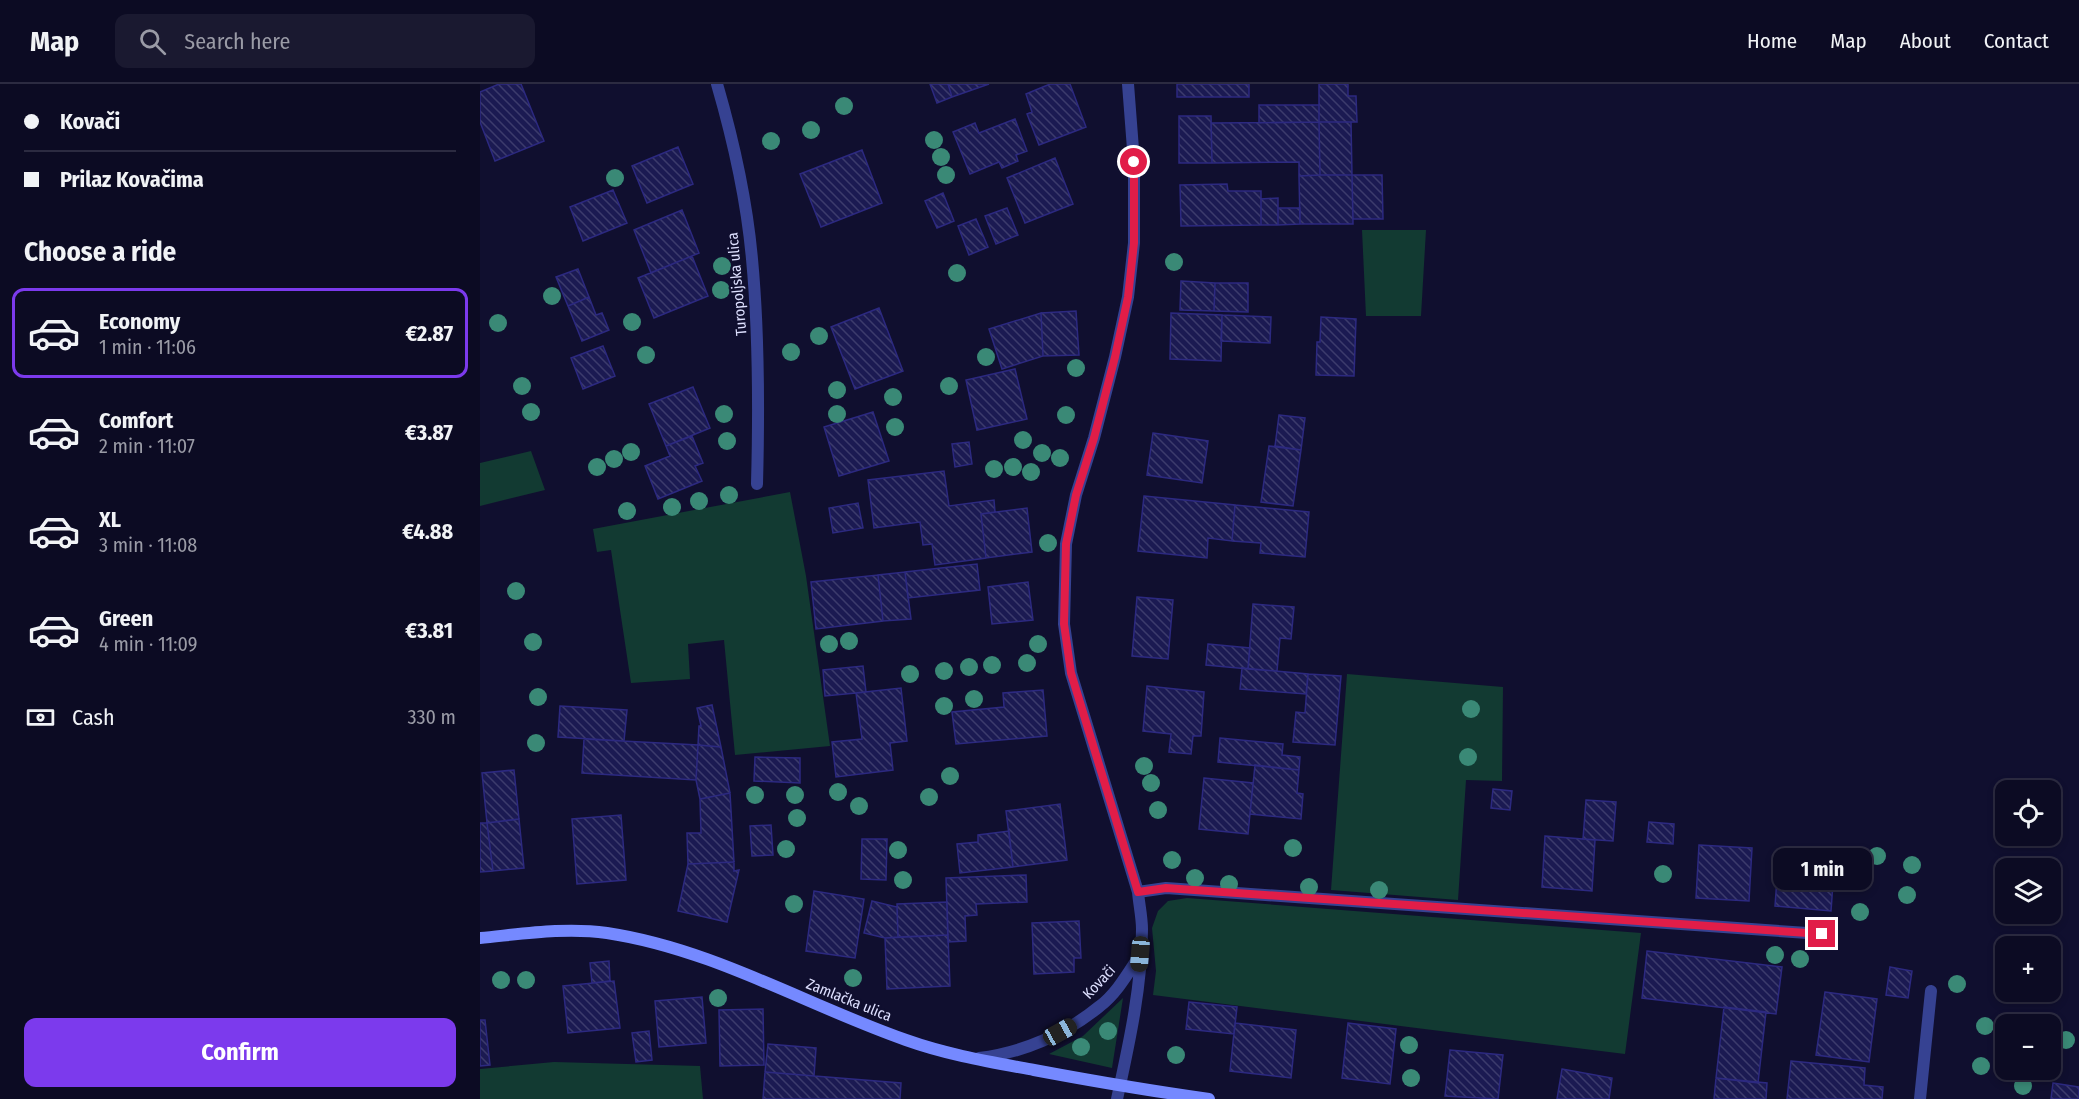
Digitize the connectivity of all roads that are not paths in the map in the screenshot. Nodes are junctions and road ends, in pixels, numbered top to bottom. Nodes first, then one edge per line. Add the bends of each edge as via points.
1 (717, 84) edge
2 (1128, 84) edge
3 (757, 484) dead end
4 (1138, 892) junction
5 (1822, 934) dead end
6 (480, 938) edge
7 (1140, 954) junction
8 (1931, 991) dead end
9 (971, 1059) junction
10 (1119, 1086) junction
11 (1116, 1099) edge
12 (1209, 1099) edge
13 (1920, 1099) edge

1 - 3 street, Turopoljska ulica via 731,133 752,258 759,411
2 - 4 street, Kovači via 1134,162 1134,243 1128,297 1066,544 1064,624 1071,673
4 - 5 street via 1166,888
4 - 7 street, Kovači
6 - 9 street, Zamlačka ulica via 564,931 605,933 676,948 906,1040
7 - 9 street, Kovači via 1101,1006 1074,1024 1020,1050
7 - 10 street, Kovači via 1129,1045
8 - 13 street
9 - 10 street, Zamlačka ulica
10 - 11 street, Kovači
10 - 12 street, Zamlačka ulica

